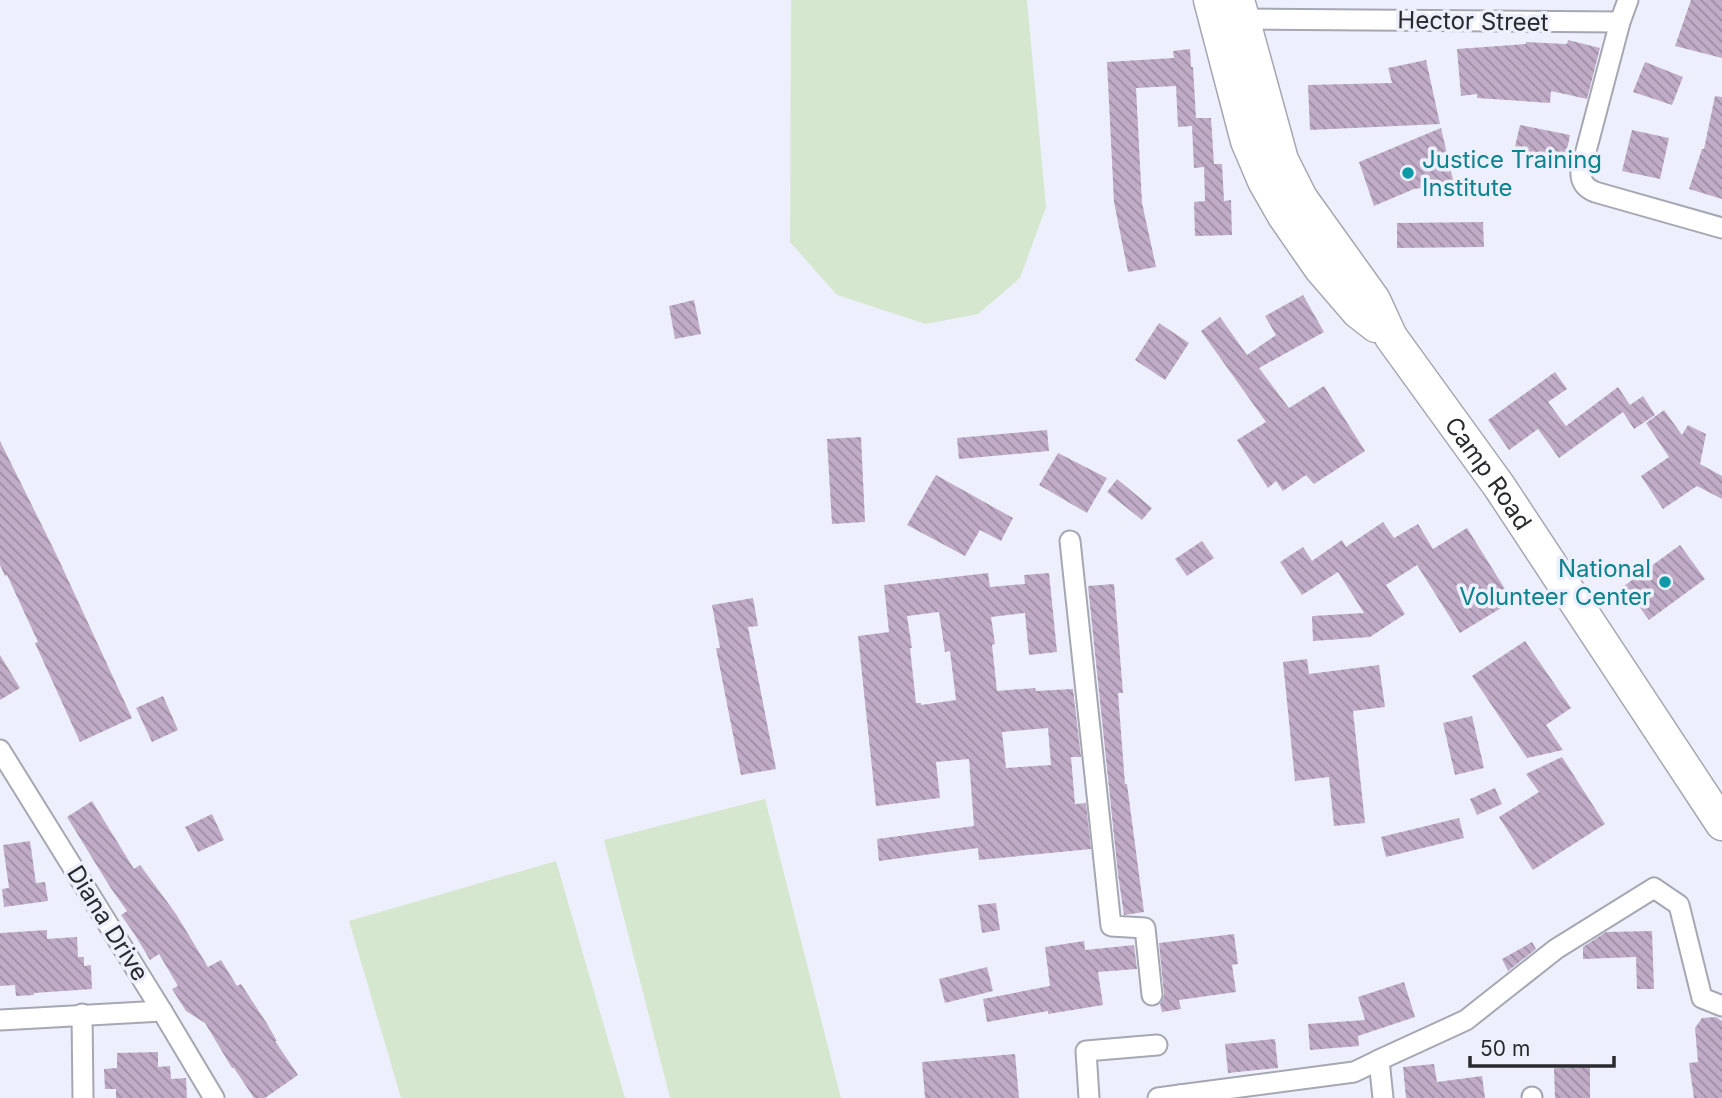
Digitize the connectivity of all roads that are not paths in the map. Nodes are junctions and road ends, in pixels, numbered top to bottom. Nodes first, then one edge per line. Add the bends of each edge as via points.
1 (1210, 0) edge
2 (1628, 0) edge
3 (1240, 9) edge
4 (1620, 22) junction
5 (1722, 228) edge
6 (1391, 337) junction
7 (1070, 541) dead end
8 (2, 756) edge
9 (1722, 824) edge
10 (1153, 995) dead end
11 (1722, 1006) edge
12 (162, 1010) junction
13 (82, 1014) junction
14 (0, 1020) edge
15 (1157, 1045) dead end
16 (1378, 1060) junction
17 (1180, 1097) edge
18 (83, 1098) edge
19 (214, 1098) edge
20 (1089, 1098) edge
21 (1158, 1098) edge
22 (1383, 1098) edge

1 - 6 main road, Camp Road via 1247,141 1264,181 1320,268 1358,313
2 - 4 street
3 - 4 street, Hector Street
3 - 6 main road, Camp Road via 1282,159 1301,198 1374,300
4 - 5 street via 1581,170 1582,181 1595,192
6 - 9 main road, Camp Road via 1499,486
7 - 10 street via 1111,926 1145,928
8 - 12 street, Diana Drive
11 - 16 street via 1702,998 1679,905 1654,888 1556,949 1466,1020
12 - 13 street
12 - 19 street, Diana Drive
13 - 14 street
13 - 18 street
15 - 20 street via 1086,1051
16 - 17 street via 1354,1072
16 - 22 street
17 - 21 street

